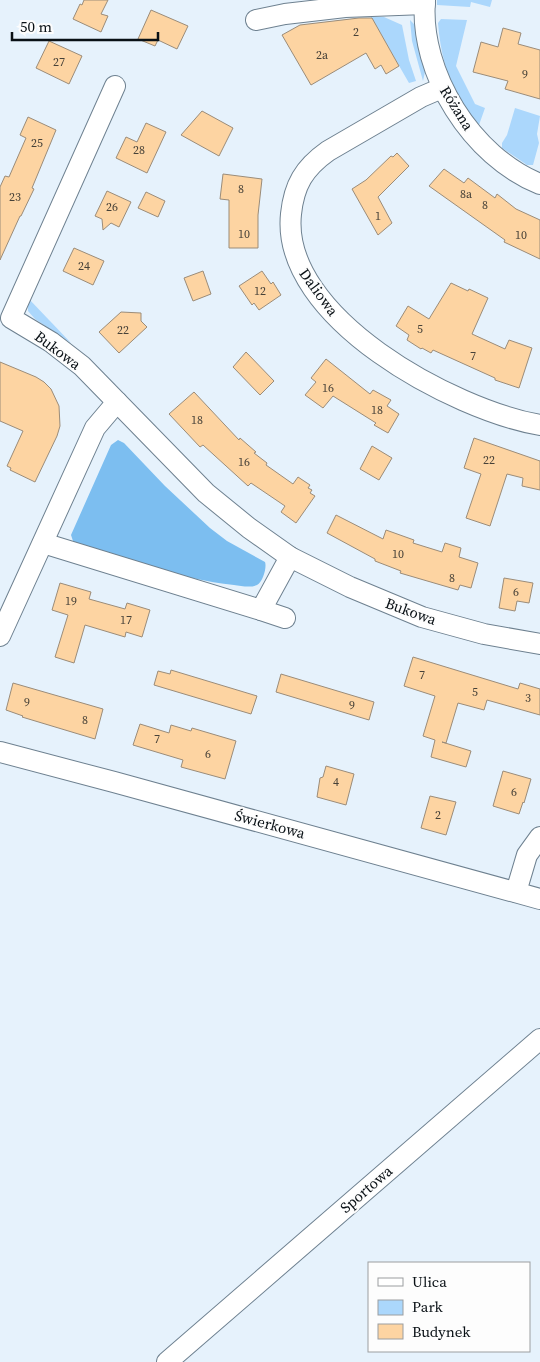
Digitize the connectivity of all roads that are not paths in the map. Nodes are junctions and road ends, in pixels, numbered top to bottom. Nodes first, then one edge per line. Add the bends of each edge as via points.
1 (425, 2) edge
2 (256, 20) dead end
3 (115, 86) dead end
4 (442, 88) junction
5 (540, 184) edge
6 (5, 315) edge
7 (116, 402) junction
8 (540, 425) edge
9 (43, 543) junction
10 (290, 557) junction
11 (261, 610) junction
12 (285, 618) dead end
13 (0, 636) edge
14 (540, 644) edge
15 (0, 752) edge
16 (540, 837) edge
17 (516, 892) junction
18 (540, 899) edge
19 (538, 1045) edge
20 (167, 1362) edge

1 - 2 street via 346,7
1 - 4 street, Różana via 430,50
3 - 6 street, Bukowa
4 - 5 street, Różana via 467,127 489,151 511,169
4 - 8 street, Daliowa via 328,151 306,171 292,202 291,237 296,256 328,308 376,351 459,398 500,415
6 - 7 street, Bukowa via 51,342 82,366
7 - 9 street via 95,428
7 - 10 street, Bukowa via 206,493
9 - 11 street
9 - 13 street
10 - 11 street
10 - 14 street, Bukowa via 422,617 484,634
11 - 12 street
15 - 17 street, Świerkowa
16 - 17 street via 527,855
17 - 18 street, Świerkowa
19 - 20 street, Sportowa

